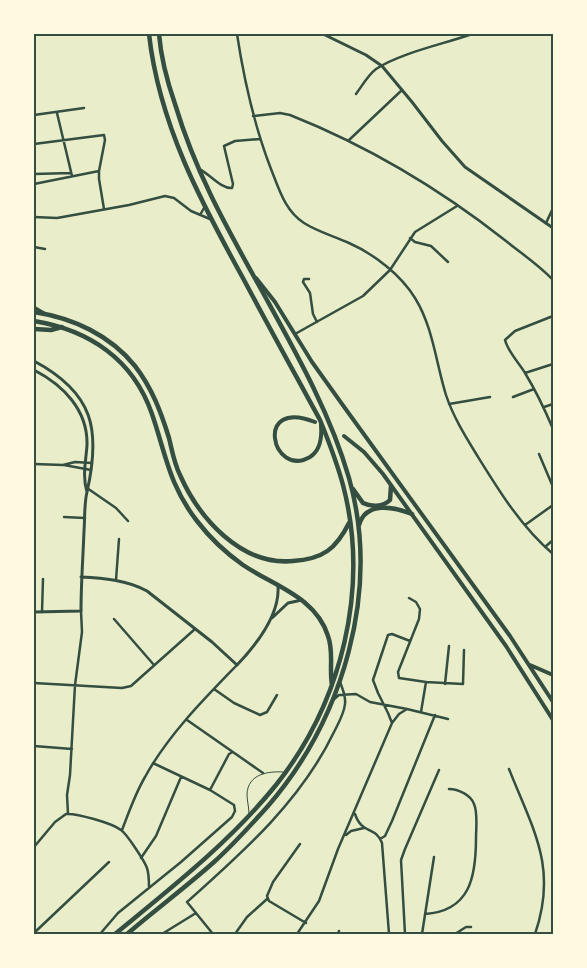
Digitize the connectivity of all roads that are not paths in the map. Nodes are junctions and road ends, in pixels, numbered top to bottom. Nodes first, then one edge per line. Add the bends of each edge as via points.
1 (149, 34) edge
2 (159, 34) edge
3 (237, 34) edge
4 (323, 34) edge
5 (472, 34) edge
6 (382, 66) junction
7 (402, 90) junction
8 (356, 94) dead end
9 (84, 108) dead end
10 (57, 113) junction
11 (34, 115) edge
12 (253, 116) junction
13 (260, 139) junction
14 (63, 140) junction
15 (348, 141) junction
16 (34, 144) edge
17 (198, 168) junction
18 (99, 171) junction
19 (34, 174) edge
20 (72, 174) junction
21 (209, 174) junction
22 (202, 179) junction
23 (34, 184) edge
24 (458, 205) junction
25 (204, 208) junction
26 (553, 208) edge
27 (104, 209) junction
28 (200, 215) junction
29 (34, 217) edge
30 (210, 219) junction
31 (546, 223) junction
32 (553, 228) edge
33 (410, 238) junction
34 (34, 247) edge
35 (45, 249) dead end
36 (448, 262) dead end
37 (390, 270) junction
38 (254, 276) junction
39 (309, 279) dead end
40 (553, 280) edge
41 (34, 307) edge
42 (34, 312) edge
43 (46, 314) junction
44 (553, 316) edge
45 (34, 321) edge
46 (317, 322) junction
47 (62, 327) junction
48 (34, 329) edge
49 (295, 334) junction
50 (34, 361) edge
51 (553, 364) edge
52 (34, 370) edge
53 (525, 373) junction
54 (534, 388) junction
55 (152, 392) junction
56 (142, 393) junction
57 (490, 397) dead end
58 (513, 397) dead end
59 (449, 404) junction
60 (553, 404) edge
61 (544, 407) junction
62 (318, 421) junction
63 (553, 429) edge
64 (344, 436) dead end
65 (539, 454) dead end
66 (85, 463) junction
67 (92, 463) junction
68 (34, 464) edge
69 (63, 465) junction
70 (85, 469) junction
71 (92, 470) junction
72 (349, 479) junction
73 (392, 486) junction
74 (553, 487) edge
75 (87, 489) junction
76 (553, 505) edge
77 (412, 514) junction
78 (64, 518) dead end
79 (85, 518) junction
80 (128, 521) dead end
81 (349, 522) junction
82 (525, 525) junction
83 (358, 529) junction
84 (119, 539) dead end
85 (553, 540) edge
86 (545, 547) junction
87 (553, 554) edge
88 (82, 577) junction
89 (43, 579) dead end
90 (116, 580) junction
91 (278, 586) junction
92 (409, 598) dead end
93 (302, 600) junction
94 (81, 611) junction
95 (34, 612) edge
96 (42, 612) junction
97 (271, 618) junction
98 (114, 619) dead end
99 (195, 629) junction
100 (410, 641) junction
101 (449, 646) dead end
102 (464, 650) dead end
103 (154, 665) junction
104 (237, 665) junction
105 (530, 665) junction
106 (553, 675) edge
107 (340, 682) junction
108 (426, 682) junction
109 (34, 683) edge
110 (445, 684) junction
111 (75, 685) junction
112 (332, 685) junction
113 (214, 689) junction
114 (345, 694) junction
115 (277, 695) dead end
116 (333, 700) junction
117 (553, 702) edge
118 (383, 704) junction
119 (408, 709) junction
120 (421, 712) junction
121 (434, 715) junction
122 (448, 719) dead end
123 (187, 720) junction
124 (553, 720) edge
125 (392, 723) junction
126 (34, 746) edge
127 (72, 749) junction
128 (233, 752) junction
129 (153, 763) junction
130 (510, 769) dead end
131 (439, 770) dead end
132 (262, 773) junction
133 (285, 773) junction
134 (181, 777) junction
135 (449, 789) dead end
136 (210, 790) junction
137 (355, 813) junction
138 (68, 814) junction
139 (249, 815) junction
140 (364, 828) junction
141 (122, 830) junction
142 (344, 836) junction
143 (380, 839) junction
144 (300, 844) dead end
145 (34, 847) edge
146 (434, 856) dead end
147 (141, 858) junction
148 (108, 862) dead end
149 (148, 889) junction
150 (268, 899) junction
151 (196, 913) junction
152 (425, 914) junction
153 (306, 923) junction
154 (471, 927) dead end
155 (34, 932) edge
156 (100, 934) edge
157 (115, 934) edge
158 (126, 934) edge
159 (162, 934) edge
160 (213, 934) edge
161 (234, 934) edge
162 (297, 934) edge
163 (389, 934) edge
164 (405, 934) edge
165 (422, 934) edge
166 (456, 934) edge
167 (534, 934) edge

1 - 25 highway via 167,116
2 - 17 highway via 171,92
3 - 12 street
4 - 6 street
5 - 6 street
6 - 7 street
6 - 8 street via 373,72
7 - 15 street
7 - 31 street via 466,166
9 - 10 street
10 - 11 street
10 - 14 street
12 - 13 street
12 - 15 street via 290,115
13 - 21 street via 224,146 232,187 224,187
13 - 37 street via 286,204 294,215 314,228 352,244
14 - 16 street
14 - 18 street via 104,135
14 - 20 street
15 - 24 street via 398,167
17 - 21 street
17 - 22 highway
18 - 20 street
18 - 27 street
19 - 20 street
20 - 23 street
21 - 22 street
22 - 38 highway
24 - 33 street via 420,228
24 - 40 street
25 - 28 street
25 - 30 highway
26 - 31 street
27 - 28 street via 169,196
27 - 29 street via 52,218
28 - 30 street
30 - 62 highway
31 - 32 street
33 - 36 street via 431,246
33 - 37 street
34 - 35 street
37 - 46 street via 362,297
37 - 59 street via 408,288 423,312
38 - 49 highway
38 - 72 highway via 321,403
39 - 46 street via 303,282 310,293
41 - 43 street
42 - 43 highway
43 - 55 highway via 82,325 110,342 135,366
44 - 53 street via 515,331 506,339
45 - 47 highway
46 - 49 street
47 - 48 highway
47 - 56 highway via 86,336 113,355 131,374
49 - 105 highway
50 - 67 street via 65,382 84,405 93,433
51 - 53 street
52 - 66 street via 67,394 80,412 86,435
53 - 54 street
54 - 58 street
54 - 61 street
55 - 56 highway
55 - 81 highway via 186,488 207,518 230,541 268,559 283,562 303,560 320,556 334,547
56 - 91 highway via 152,414 173,482 192,514 229,554
57 - 59 street
59 - 82 street via 496,487
60 - 61 street
61 - 63 street
62 - 62 highway via 320,442 311,456 302,460 292,459 278,450 274,441 275,430 284,420 299,416
62 - 81 highway via 332,450
64 - 73 highway via 368,456
65 - 74 street
66 - 67 street
66 - 69 street
66 - 70 street
67 - 71 street
68 - 69 street
69 - 70 street
70 - 71 street
70 - 75 street
71 - 75 street
72 - 73 highway via 360,501 372,506 389,502
72 - 83 highway
73 - 77 highway
75 - 79 street
75 - 80 street via 116,508
76 - 82 street
77 - 83 highway via 389,508 371,510 363,515
77 - 124 highway via 516,661
78 - 79 street
79 - 88 street
81 - 112 highway via 353,567 351,607 344,648
82 - 86 street
83 - 107 highway via 357,609
84 - 90 street
85 - 86 street
86 - 87 street
88 - 90 street
88 - 94 street
89 - 96 street
90 - 99 street via 147,591
91 - 93 highway
91 - 97 street
92 - 100 street via 416,602 420,612
93 - 97 street via 288,603
93 - 112 highway via 318,616 328,636
94 - 96 street
94 - 111 street via 82,632
95 - 96 street
97 - 104 street
98 - 103 street
99 - 103 street
99 - 104 street
100 - 108 street via 398,676 402,680
100 - 118 street via 392,634 387,636 373,678
101 - 110 street
102 - 110 street via 464,684
103 - 111 street via 128,688
104 - 113 street
105 - 106 highway
105 - 117 highway
107 - 114 street
107 - 116 highway
108 - 110 street
108 - 120 street
109 - 111 street
111 - 127 street
112 - 133 highway via 315,725
113 - 115 street via 260,716 266,714
113 - 123 street
114 - 116 street
114 - 118 street via 356,694 370,702
114 - 151 street via 343,713 311,771 258,838 187,902
116 - 158 highway via 308,752 270,804 215,861
118 - 119 street
118 - 125 street
119 - 120 street
119 - 125 street via 398,714
120 - 121 street
121 - 122 street
121 - 143 street via 387,833
123 - 128 street
123 - 129 street
125 - 137 street
126 - 127 street
127 - 138 street
128 - 132 street
128 - 136 street
129 - 134 street
129 - 141 street
130 - 167 street via 535,829 541,855 544,898
131 - 164 street via 402,860
132 - 133 lane
132 - 139 lane via 248,789
133 - 139 highway
134 - 136 street
134 - 147 street via 153,842
135 - 152 street via 471,798 475,806 475,860 471,884 452,908
136 - 149 street via 234,805 233,816
137 - 140 street via 358,823
137 - 142 street
138 - 141 street via 87,817
138 - 145 street via 63,815
139 - 157 highway via 215,850
140 - 142 street
140 - 143 street
141 - 147 street
142 - 153 street via 319,900
143 - 163 street
144 - 150 street via 273,882
146 - 152 street
147 - 149 street via 147,868
148 - 155 street
149 - 156 street via 112,919
150 - 153 street
150 - 161 street via 247,917
151 - 159 street
151 - 160 street
152 - 165 street
153 - 162 street
154 - 166 street

